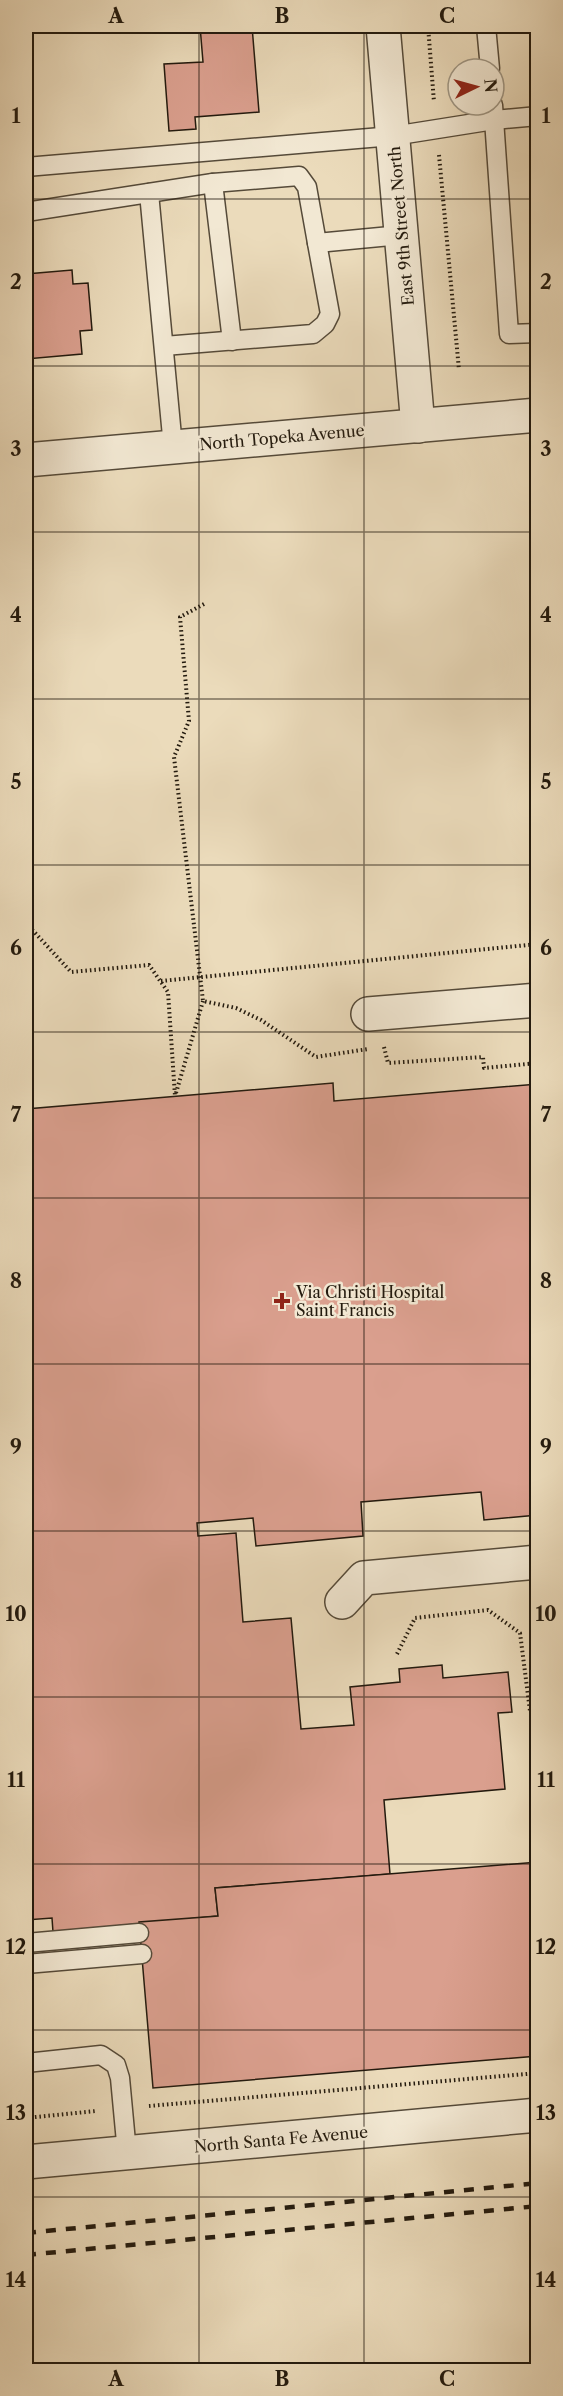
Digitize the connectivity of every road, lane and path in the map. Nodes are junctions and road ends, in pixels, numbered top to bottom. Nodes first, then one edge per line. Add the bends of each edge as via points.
1 (383, 26) edge
2 (428, 26) edge
3 (486, 26) edge
4 (489, 57) edge
5 (506, 113) edge
6 (537, 116) edge
7 (477, 117) edge
8 (493, 117) edge
9 (437, 129) junction
10 (393, 136) junction
11 (26, 167) edge
12 (213, 183) junction
13 (149, 193) junction
14 (26, 212) edge
15 (401, 235) junction
16 (317, 243) junction
17 (537, 333) edge
18 (232, 341) junction
19 (164, 346) junction
20 (459, 370) dead end
21 (537, 415) edge
22 (418, 426) junction
23 (173, 447) junction
24 (26, 460) edge
25 (204, 604) dead end
26 (26, 923) edge
27 (537, 944) edge
28 (199, 977) junction
29 (160, 981) junction
30 (537, 1000) edge
31 (203, 1001) junction
32 (368, 1014) dead end
33 (537, 1062) edge
34 (537, 1562) edge
35 (342, 1602) dead end
36 (397, 1654) dead end
37 (530, 1711) dead end
38 (139, 1933) dead end
39 (34, 1942) edge
40 (142, 1954) dead end
41 (44, 1963) junction
42 (26, 1964) edge
43 (26, 2062) edge
44 (537, 2073) edge
45 (123, 2109) junction
46 (537, 2115) edge
47 (26, 2118) edge
48 (127, 2153) junction
49 (26, 2162) edge

1 - 10 street, East 9th Street North
2 - 9 path
3 - 4 lane
5 - 6 lane
7 - 9 lane
8 - 17 lane via 509,334
9 - 10 lane
9 - 20 path
10 - 11 lane
10 - 15 street, East 9th Street North
12 - 13 lane
12 - 16 lane via 299,176 307,187
12 - 18 lane
13 - 14 lane
13 - 19 lane
15 - 16 lane
15 - 22 street, East 9th Street North
16 - 18 lane via 330,314 325,324 313,334
18 - 19 lane
19 - 23 lane
21 - 22 street, North Topeka Avenue
22 - 23 street, North Topeka Avenue
23 - 24 street, North Topeka Avenue
25 - 28 path via 180,617 189,721 174,757
26 - 29 path via 71,972 149,965
27 - 28 path
28 - 29 path
28 - 31 path
29 - 31 path via 168,992 175,1096
30 - 32 street
31 - 33 path via 236,1008 261,1020 316,1057 386,1047 388,1063 483,1057 484,1068
34 - 35 street via 364,1578
36 - 37 path via 416,1618 488,1610 520,1633
38 - 39 lane
39 - 41 lane
40 - 41 lane
41 - 42 lane
43 - 45 lane via 101,2055 116,2065
44 - 45 path
45 - 47 path
45 - 48 lane
46 - 48 street, North Santa Fe Avenue
48 - 49 street, North Santa Fe Avenue

